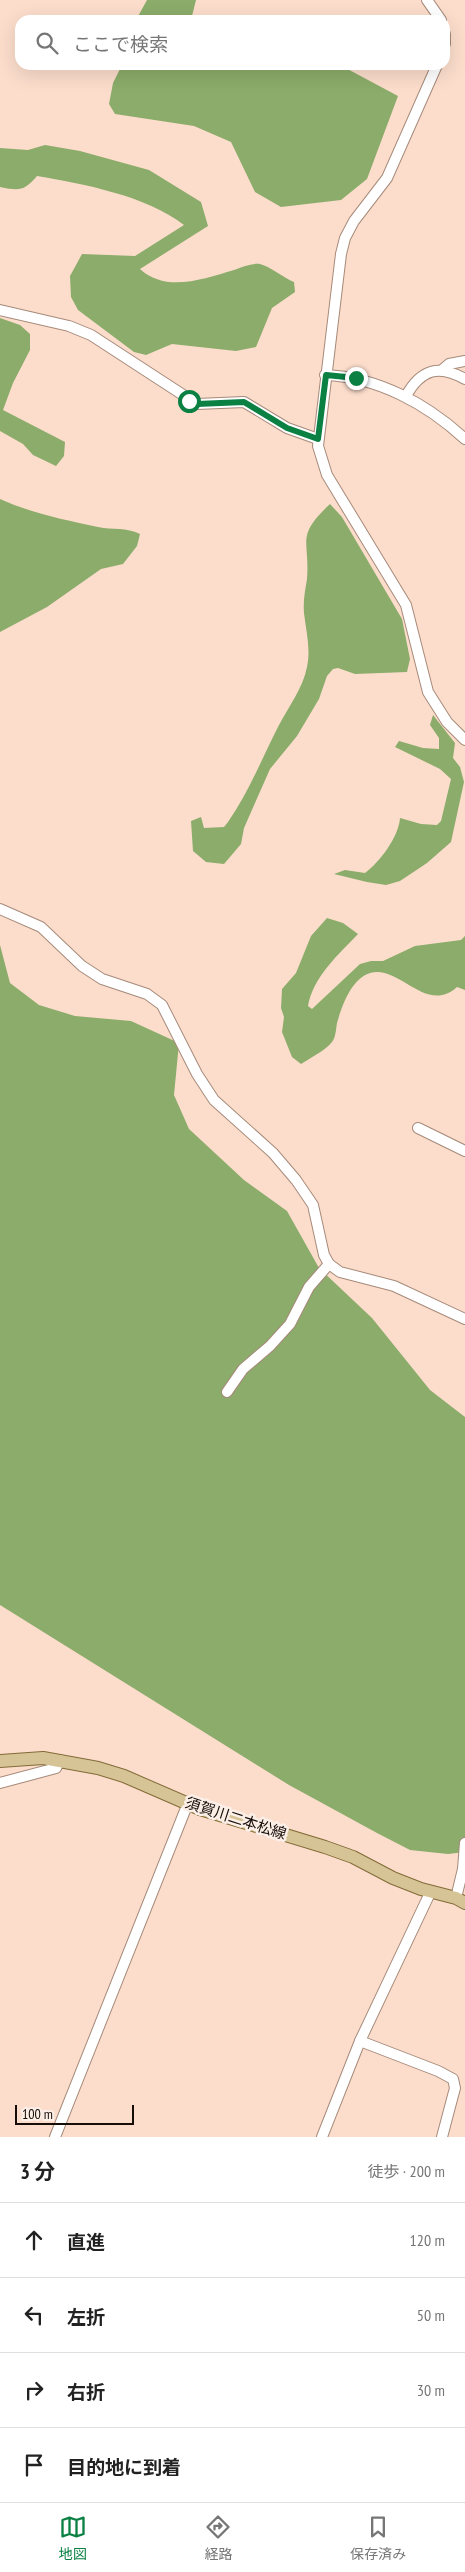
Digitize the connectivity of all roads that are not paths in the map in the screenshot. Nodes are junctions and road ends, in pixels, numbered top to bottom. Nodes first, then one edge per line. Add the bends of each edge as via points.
1 (427, 0) edge
2 (438, 15) edge
3 (435, 70) edge
4 (0, 310) edge
5 (465, 361) edge
6 (442, 370) junction
7 (326, 375) junction
8 (465, 379) edge
9 (406, 396) junction
10 (318, 439) junction
11 (465, 439) edge
12 (465, 740) edge
13 (0, 909) edge
14 (418, 1128) dead end
15 (465, 1150) edge
16 (329, 1264) junction
17 (465, 1319) edge
18 (227, 1392) dead end
19 (60, 1760) junction
20 (0, 1761) edge
21 (0, 1783) edge
22 (188, 1803) junction
23 (465, 1843) edge
24 (430, 1893) junction
25 (461, 1900) edge
26 (360, 2041) junction
27 (55, 2137) edge
28 (322, 2137) edge
29 (442, 2137) edge

1 - 2 street
3 - 7 street via 387,178 364,206 345,238
4 - 10 street via 69,326 91,335 197,404 244,402 287,428
5 - 6 street via 449,364
6 - 8 street
6 - 9 street via 415,381
7 - 9 street via 356,378
7 - 10 street
9 - 11 street
10 - 12 street via 327,475 406,604 428,692 447,722
13 - 16 street via 41,928 82,966 102,979 147,994 162,1005 214,1100 284,1164 311,1201
14 - 15 street
16 - 17 street via 340,1272 394,1286
16 - 18 street via 309,1286 290,1324 243,1368
19 - 20 main road, 須賀川二本松線
19 - 21 street via 56,1768
19 - 22 main road, 須賀川二本松線 via 124,1776
22 - 24 main road, 須賀川二本松線 via 353,1857
22 - 27 street
23 - 25 street
24 - 25 main road, 須賀川二本松線
24 - 26 street
26 - 28 street
26 - 29 street via 453,2079 456,2088

